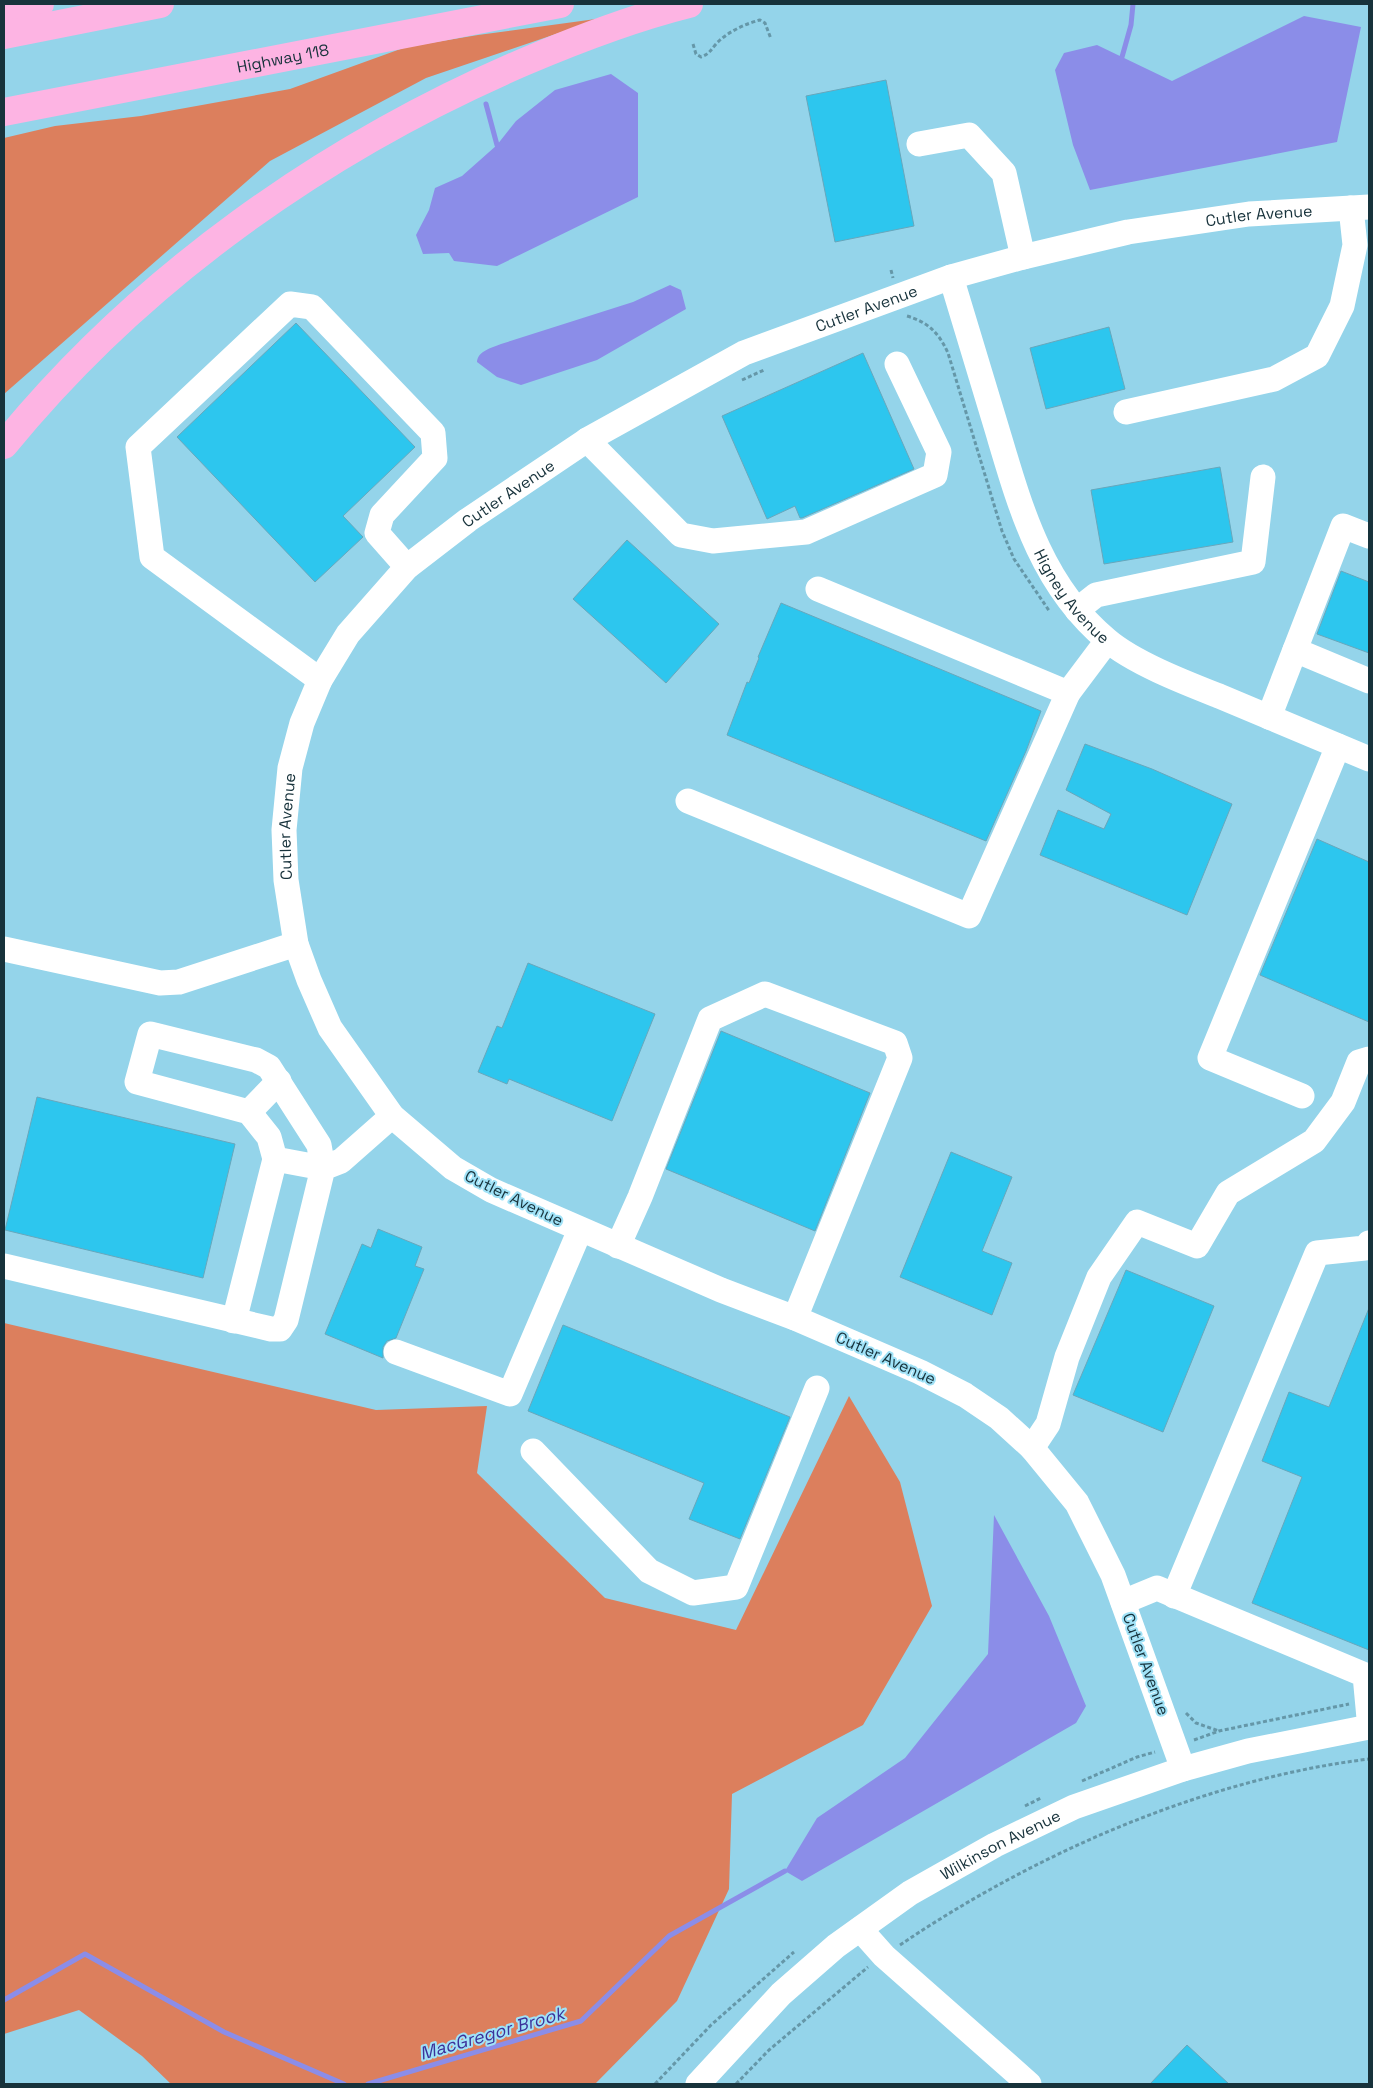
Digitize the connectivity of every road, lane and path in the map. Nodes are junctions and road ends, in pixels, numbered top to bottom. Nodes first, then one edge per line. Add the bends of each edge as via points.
1 (40, 4) edge
2 (160, 4) edge
3 (560, 4) edge
4 (689, 4) edge
5 (4, 9) edge
6 (4, 35) edge
7 (771, 39) dead end
8 (693, 44) dead end
9 (4, 112) edge
10 (919, 144) dead end
11 (1360, 207) edge
12 (1023, 256) junction
13 (951, 277) junction
14 (900, 316) dead end
15 (897, 364) dead end
16 (769, 367) dead end
17 (733, 384) dead end
18 (1126, 412) dead end
19 (587, 440) junction
20 (4, 445) edge
21 (1263, 477) dead end
22 (1369, 536) edge
23 (407, 568) junction
24 (818, 590) dead end
25 (1077, 610) junction
26 (1051, 613) dead end
27 (1107, 640) junction
28 (1295, 650) junction
29 (320, 680) junction
30 (1369, 681) edge
31 (1068, 693) junction
32 (1269, 717) junction
33 (1338, 746) junction
34 (1369, 758) edge
35 (688, 801) dead end
36 (296, 944) junction
37 (4, 949) edge
38 (1369, 1059) edge
39 (279, 1081) junction
40 (1302, 1096) dead end
41 (249, 1112) junction
42 (392, 1116) junction
43 (275, 1159) junction
44 (323, 1168) junction
45 (580, 1230) junction
46 (1369, 1243) edge
47 (618, 1246) junction
48 (4, 1266) edge
49 (795, 1318) junction
50 (234, 1321) junction
51 (396, 1352) dead end
52 (817, 1388) dead end
53 (1032, 1448) junction
54 (533, 1451) dead end
55 (1174, 1596) junction
56 (1123, 1602) junction
57 (1184, 1710) dead end
58 (1369, 1718) edge
59 (1369, 1727) edge
60 (1219, 1731) dead end
61 (1369, 1759) edge
62 (1183, 1769) junction
63 (860, 1929) junction
64 (884, 1956) junction
65 (698, 2084) edge
66 (736, 2084) edge
67 (1028, 2084) edge

1 - 5 highway
2 - 6 highway
3 - 9 highway, Highway 118
4 - 20 highway via 567,44 472,84 380,132 293,187 217,240 148,296 80,359
7 - 8 path via 765,23 760,20 746,24 701,58
10 - 12 street via 968,135 1004,173
11 - 12 street, Cutler Avenue via 1249,214 1128,232
11 - 18 street via 1342,306 1317,356 1274,379
12 - 13 street, Cutler Avenue
13 - 19 street, Cutler Avenue via 744,353
13 - 25 street, Higney Avenue via 1024,518 1041,558
14 - 26 path via 923,322 942,340 1002,531 1019,566
15 - 19 street via 939,452 935,475 806,532 712,541 681,535
16 - 17 path
19 - 23 street, Cutler Avenue via 468,520
21 - 25 street via 1253,562 1096,594
22 - 28 street via 1343,526
23 - 29 street, Cutler Avenue via 348,634
23 - 29 street via 377,533 382,515 435,458 434,433 312,307 290,304 138,447 152,557
24 - 31 street
25 - 27 street, Higney Avenue
27 - 31 street
27 - 32 street, Higney Avenue via 1183,682
28 - 30 street
28 - 32 street
29 - 36 street, Cutler Avenue via 302,723 290,768 284,830 286,880
31 - 35 street via 969,916
32 - 33 street, Higney Avenue
33 - 34 street, Higney Avenue
33 - 40 street via 1210,1058
36 - 37 street via 179,982 160,984
36 - 42 street, Cutler Avenue via 330,1028
38 - 53 street via 1359,1062 1343,1102 1314,1141 1228,1193 1197,1246 1136,1222 1100,1277 1067,1356 1048,1424
39 - 41 street
39 - 41 street via 263,1062 150,1034 137,1082
39 - 44 street via 319,1145
41 - 43 street via 269,1137
42 - 44 street via 341,1161
42 - 45 street, Cutler Avenue via 452,1168 491,1190
43 - 44 street
43 - 50 street
44 - 50 street via 286,1320 280,1328 271,1329
45 - 47 street, Cutler Avenue
45 - 51 street via 510,1394
46 - 55 street via 1365,1248 1317,1253
47 - 49 street, Cutler Avenue
47 - 49 street via 710,1018 765,994 896,1043 900,1058
48 - 50 street
49 - 53 street, Cutler Avenue via 966,1395 999,1418
52 - 54 street via 736,1587 693,1593 649,1571
53 - 56 street, Cutler Avenue via 1077,1503
55 - 56 street via 1157,1588
55 - 58 street via 1366,1675
56 - 62 street, Cutler Avenue
57 - 60 path via 1196,1723
59 - 62 street, Wilkinson Avenue via 1248,1751
61 - 64 path via 1225,1790 1100,1835 978,1896
62 - 63 street, Wilkinson Avenue via 1074,1807 995,1845 910,1893
63 - 64 street
63 - 65 street, Wilkinson Avenue via 781,1994
64 - 66 path via 769,2050
64 - 67 street

